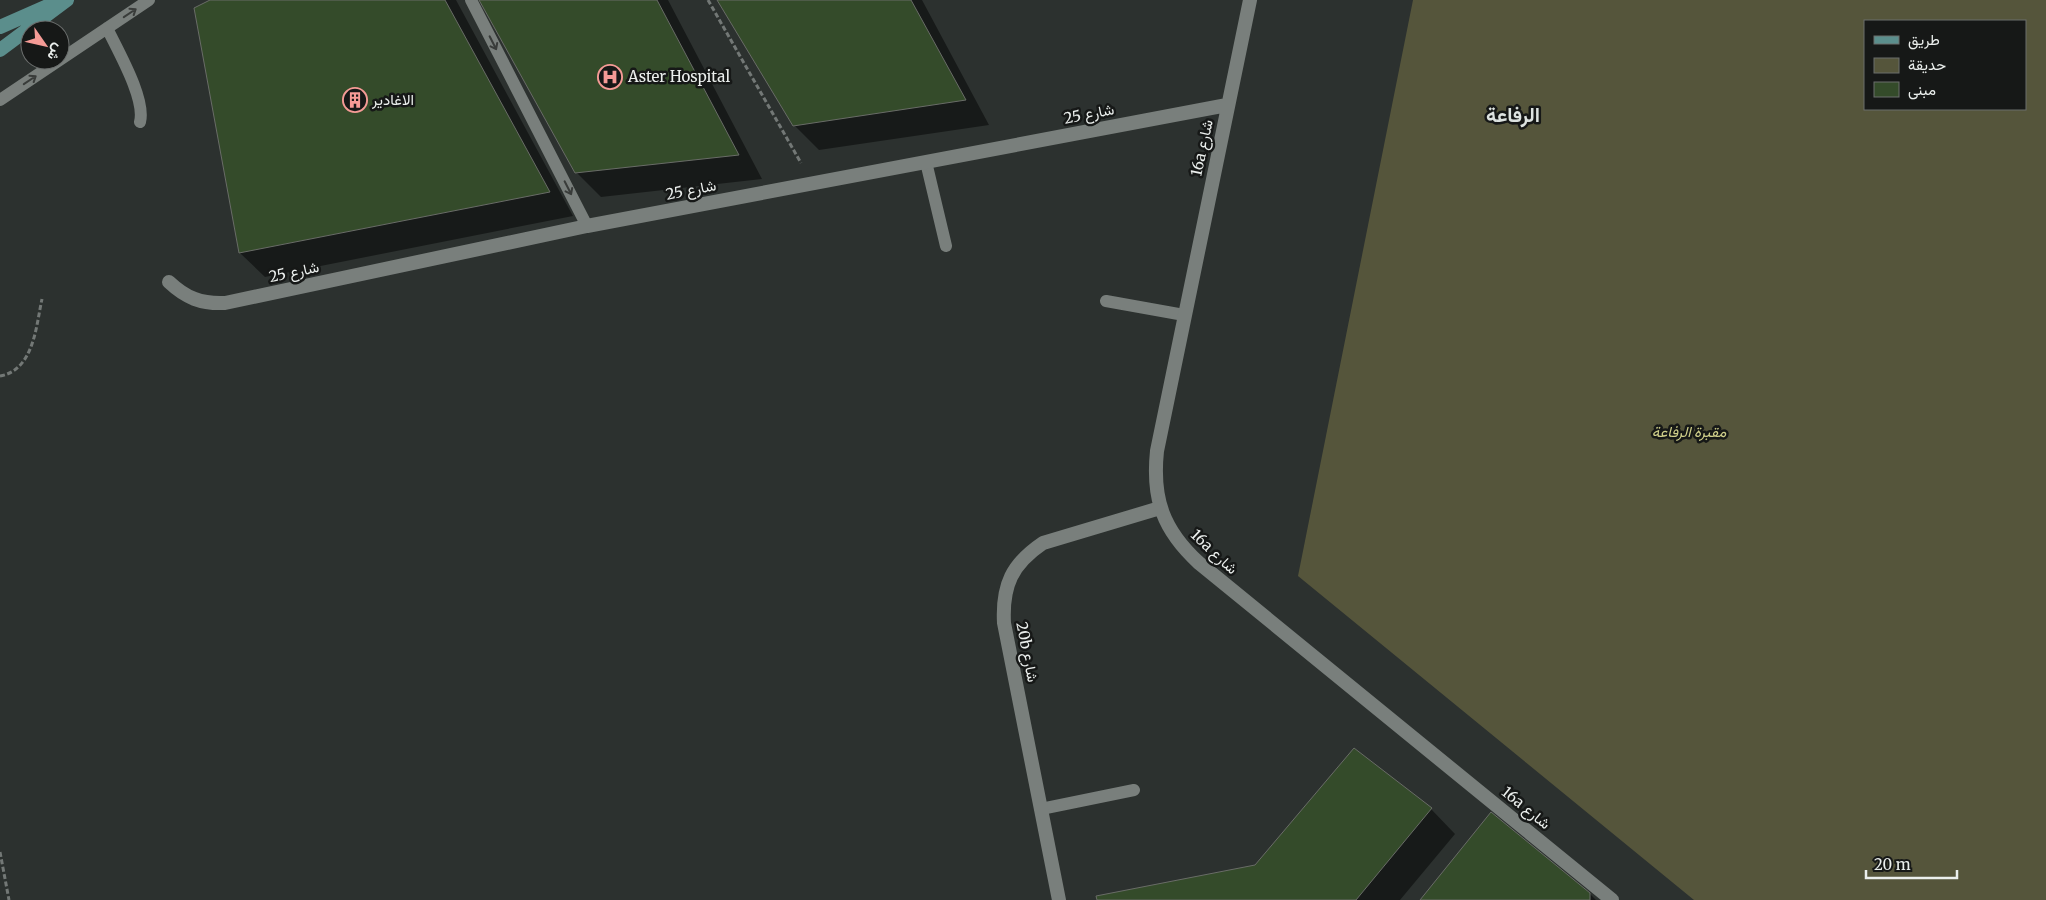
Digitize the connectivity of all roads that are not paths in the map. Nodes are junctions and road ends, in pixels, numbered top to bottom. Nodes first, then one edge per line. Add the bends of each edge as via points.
1 (61, 0) edge
2 (67, 0) edge
3 (150, 0) edge
4 (471, 0) edge
5 (1250, 0) edge
6 (0, 27) edge
7 (107, 28) junction
8 (0, 50) edge
9 (0, 100) edge
10 (1227, 105) junction
11 (140, 122) dead end
12 (926, 162) junction
13 (587, 226) junction
14 (946, 246) dead end
15 (169, 282) dead end
16 (1106, 301) dead end
17 (1184, 316) junction
18 (1160, 508) junction
19 (1134, 790) dead end
20 (1040, 809) junction
21 (1059, 900) edge
22 (1612, 900) edge

1 - 6 main road
2 - 8 main road
7 -> 3 lane
4 -> 13 lane
5 - 10 street, 16a شارع
9 -> 7 lane
7 - 11 lane via 140,102
10 - 12 street, شارع 25
10 - 17 street, 16a شارع
12 - 13 street, شارع 25
12 - 14 lane
13 - 15 street, شارع 25 via 225,303 209,304 194,300
16 - 17 lane
17 - 18 street, 16a شارع via 1157,451 1156,489
18 - 20 street, 20b شارع via 1043,543 1015,568 1007,585 1004,623
18 - 22 street, 16a شارع via 1169,529 1198,563
19 - 20 lane
20 - 21 street, 20b شارع

